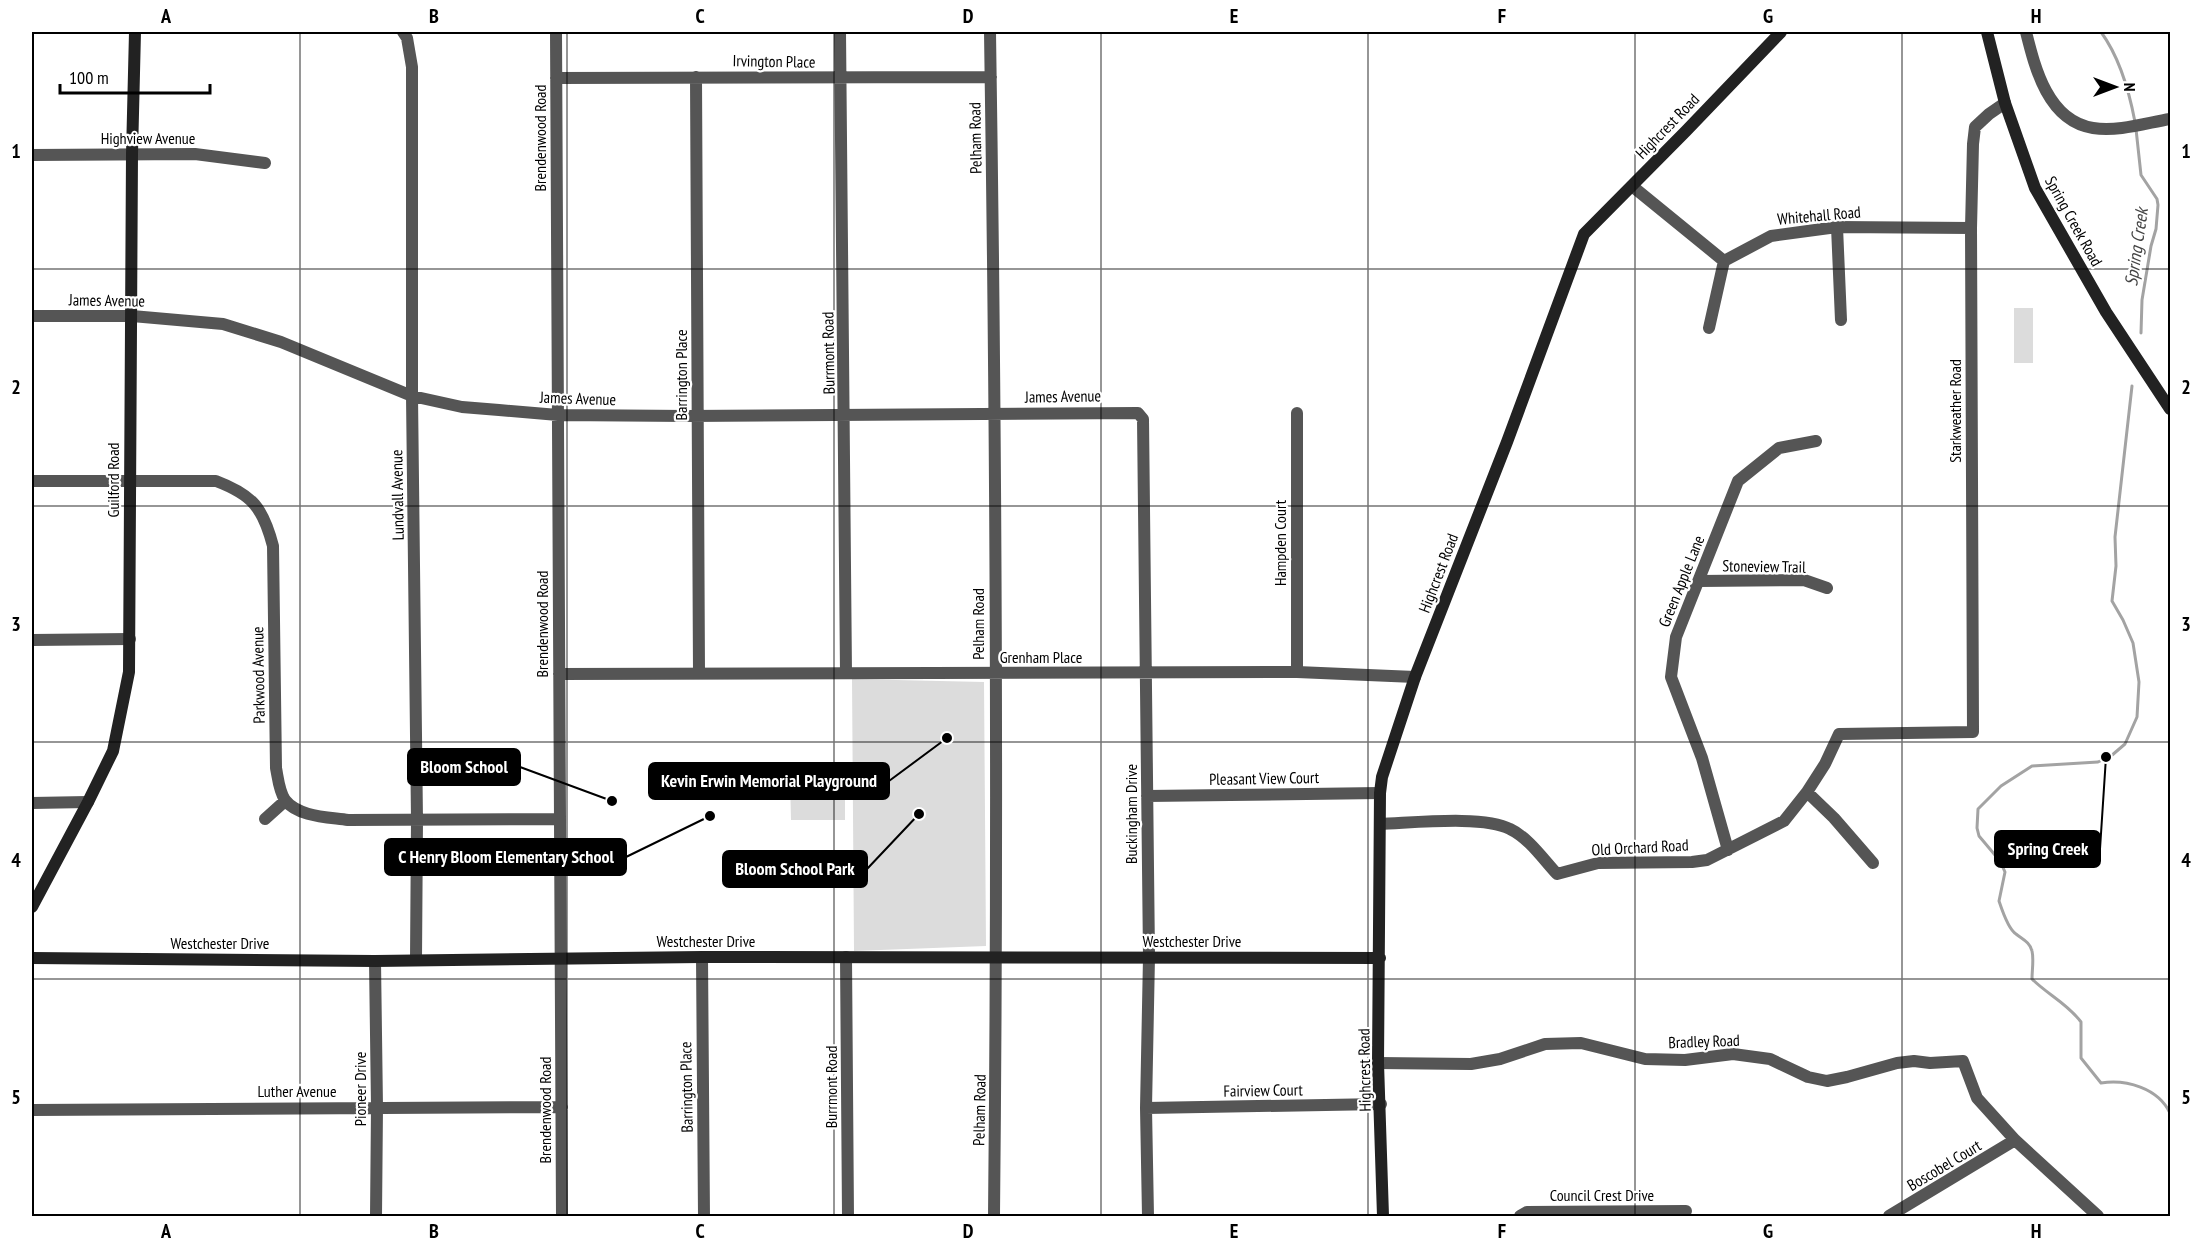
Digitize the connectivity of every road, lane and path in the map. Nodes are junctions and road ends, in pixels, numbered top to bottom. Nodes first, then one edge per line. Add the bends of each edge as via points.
1 (135, 32) edge
2 (403, 32) edge
3 (556, 32) edge
4 (840, 32) edge
5 (990, 32) edge
6 (1780, 32) edge
7 (1987, 32) edge
8 (2026, 32) edge
9 (696, 77) junction
10 (991, 77) junction
11 (556, 78) junction
12 (840, 78) junction
13 (2005, 103) junction
14 (2170, 119) edge
15 (132, 154) junction
16 (32, 155) edge
17 (265, 163) dead end
18 (1632, 186) junction
19 (1837, 227) junction
20 (1971, 228) junction
21 (1724, 261) junction
22 (32, 316) edge
23 (132, 316) junction
24 (1840, 320) dead end
25 (1709, 328) dead end
26 (412, 396) junction
27 (2170, 409) edge
28 (1138, 413) joint
29 (1297, 413) dead end
30 (845, 414) junction
31 (994, 414) junction
32 (558, 415) junction
33 (698, 416) junction
34 (1816, 441) dead end
35 (129, 480) junction
36 (32, 481) edge
37 (1699, 581) junction
38 (1827, 588) dead end
39 (130, 639) junction
40 (32, 640) edge
41 (1297, 672) junction
42 (846, 673) junction
43 (995, 673) junction
44 (1147, 673) junction
45 (559, 674) junction
46 (699, 674) junction
47 (1415, 677) junction
48 (1973, 732) joint
49 (1807, 792) junction
50 (1380, 793) junction
51 (1147, 795) junction
52 (285, 801) junction
53 (88, 802) junction
54 (32, 803) edge
55 (265, 819) dead end
56 (560, 819) junction
57 (417, 820) junction
58 (1380, 824) junction
59 (1728, 850) junction
60 (1873, 863) dead end
61 (32, 907) edge
62 (997, 956) junction
63 (702, 957) junction
64 (846, 957) junction
65 (1149, 957) junction
66 (32, 958) edge
67 (1380, 958) junction
68 (416, 959) junction
69 (562, 959) junction
70 (375, 961) junction
71 (1378, 1063) junction
72 (1381, 1104) junction
73 (377, 1107) junction
74 (562, 1107) junction
75 (1146, 1108) junction
76 (32, 1110) edge
77 (2015, 1140) junction
78 (1686, 1211) dead end
79 (376, 1216) edge
80 (562, 1216) edge
81 (704, 1216) edge
82 (848, 1216) edge
83 (994, 1216) edge
84 (1148, 1216) edge
85 (1383, 1216) edge
86 (1520, 1216) edge
87 (1889, 1216) edge
88 (2098, 1216) edge

1 - 15 street, Guilford Road
2 - 26 street, Lundvall Avenue via 412,67
3 - 11 street, Brendenwood Road
4 - 12 street, Burrmont Road
5 - 10 street, Pelham Road
6 - 18 street, Highcrest Road
7 - 13 street, Spring Creek Road
8 - 14 street via 2042,85 2063,114 2079,124 2091,128 2119,127
9 - 11 street, Irvington Place
9 - 12 street, Irvington Place
9 - 33 street, Barrington Place
10 - 12 street, Irvington Place
10 - 31 street, Pelham Road
11 - 32 street, Brendenwood Road
12 - 30 street, Burrmont Road
13 - 20 street, Starkweather Road via 1976,127
13 - 27 street, Spring Creek Road via 2035,188 2106,312
15 - 16 street, Highview Avenue
15 - 17 street, Highview Avenue via 195,154
15 - 23 street, Guilford Road
18 - 21 street
18 - 47 street, Highcrest Road via 1584,234
19 - 20 street, Whitehall Road
19 - 21 street, Whitehall Road via 1771,236
19 - 24 street
20 - 48 street, Starkweather Road
21 - 25 street
22 - 23 street, James Avenue
23 - 26 street, James Avenue via 223,324 281,342
23 - 35 street, Guilford Road
26 - 32 street, James Avenue via 462,407
26 - 57 street, Lundvall Avenue
28 - 31 street, James Avenue
28 - 44 street, Buckingham Drive via 1143,419
29 - 41 street, Hampden Court
30 - 31 street, James Avenue
30 - 33 street, James Avenue
30 - 42 street, Burrmont Road
31 - 43 street, Pelham Road
32 - 33 street, James Avenue
32 - 45 street, Brendenwood Road
33 - 46 street, Barrington Place
34 - 37 street, Green Apple Lane via 1779,448 1738,481
35 - 36 street, Parkwood Avenue
35 - 39 street, Guilford Road
35 - 52 street, Parkwood Avenue via 216,481 236,489 254,503 267,522 273,546 276,768
37 - 38 street, Stoneview Trail via 1804,580
37 - 59 street, Green Apple Lane via 1676,637 1671,677 1702,758
39 - 40 street
39 - 53 street, Guilford Road via 125,701 113,751
41 - 44 street, Grenham Place
41 - 47 street, Grenham Place
42 - 43 street, Grenham Place
42 - 46 street, Grenham Place
43 - 44 street, Grenham Place
43 - 62 street, Pelham Road
44 - 51 street, Buckingham Drive
45 - 46 street, Grenham Place
45 - 56 street, Brendenwood Road
47 - 50 street, Highcrest Road
48 - 49 street, Old Orchard Road via 1839,735
49 - 59 street, Old Orchard Road via 1784,821
49 - 60 street
50 - 51 street, Pleasant View Court
50 - 58 street, Highcrest Road
51 - 65 street, Buckingham Drive
52 - 55 street
52 - 57 street via 301,810 348,820
53 - 54 street
53 - 61 street, Guilford Road
56 - 57 street
56 - 69 street, Brendenwood Road
57 - 68 street, Lundvall Avenue
58 - 59 street, Old Orchard Road via 1482,821 1510,828 1557,874 1598,863 1707,860
58 - 67 street, Highcrest Road
62 - 64 street, Westchester Drive
62 - 65 street, Westchester Drive
62 - 83 street, Pelham Road
63 - 64 street, Westchester Drive
63 - 69 street, Westchester Drive
63 - 81 street, Barrington Place
64 - 82 street, Burrmont Road
65 - 67 street, Westchester Drive
65 - 75 street, Buckingham Drive
66 - 70 street, Westchester Drive
67 - 71 street, Highcrest Road
68 - 69 street, Westchester Drive
68 - 70 street, Westchester Drive
69 - 74 street, Brendenwood Road
70 - 73 street, Pioneer Drive
71 - 72 street, Highcrest Road
71 - 77 street, Bradley Road via 1471,1064 1545,1044 1581,1043 1645,1059 1685,1060 1732,1054 1770,1059 1808,1077 1827,1081 1897,1063 1963,1061 1977,1098
72 - 75 street, Fairview Court
72 - 85 street, Highcrest Road
73 - 74 street, Luther Avenue
73 - 76 street, Luther Avenue
73 - 79 street, Pioneer Drive
74 - 80 street, Brendenwood Road
75 - 84 street, Buckingham Drive
77 - 87 street, Boscobel Court
77 - 88 street, Bradley Road
78 - 86 street, Council Crest Drive via 1527,1212

